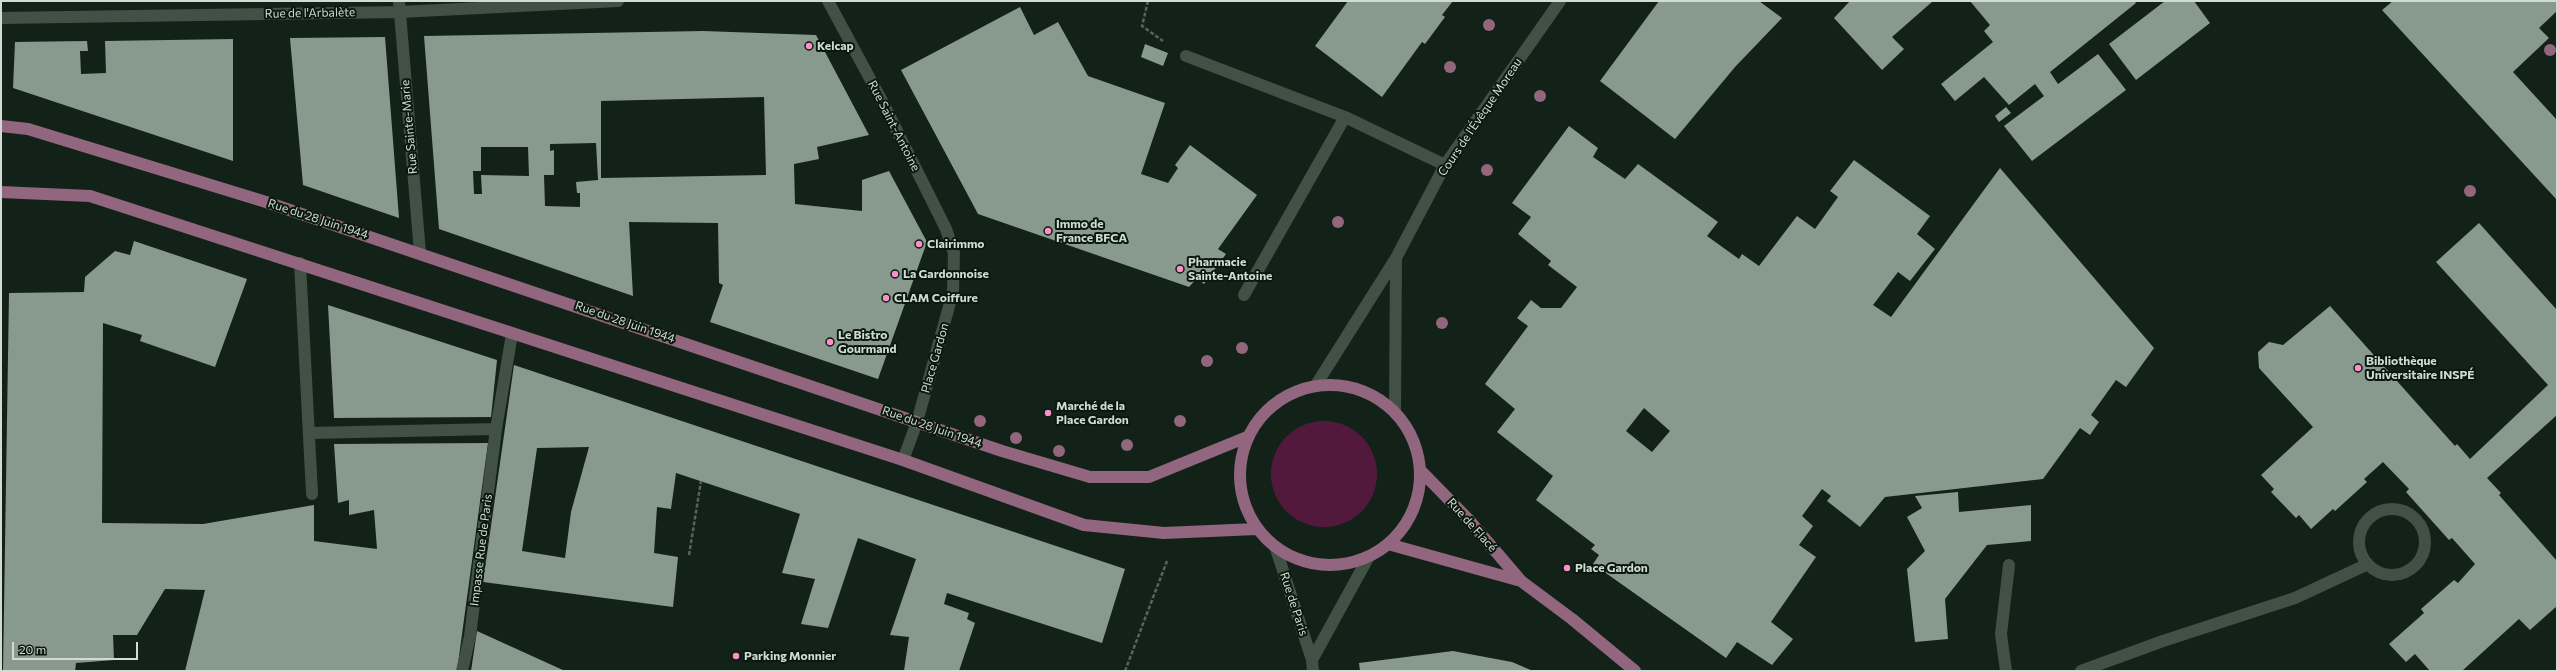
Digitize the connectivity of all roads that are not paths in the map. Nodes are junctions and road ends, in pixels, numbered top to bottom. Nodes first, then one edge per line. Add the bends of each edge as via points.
1 (618, 1) edge
2 (828, 1) edge
3 (1560, 1) edge
4 (400, 6) edge
5 (1, 18) edge
6 (1186, 56) road end
7 (1345, 117) junction
8 (1, 126) edge
9 (1445, 165) junction
10 (1, 192) edge
11 (420, 253) junction
12 (954, 253) joint
13 (1396, 258) junction
14 (300, 263) junction
15 (1244, 295) dead end
16 (512, 334) junction
17 (1316, 385) junction
18 (1395, 413) junction
19 (917, 422) junction
20 (496, 429) junction
21 (309, 433) junction
22 (1247, 437) junction
23 (902, 460) junction
24 (1420, 470) junction
25 (312, 494) dead end
26 (1256, 529) junction
27 (1388, 544) junction
28 (1276, 549) junction
29 (1368, 558) junction
30 (2368, 564) junction
31 (2009, 565) dead end
32 (1521, 581) junction
33 (1313, 666) edge
34 (462, 671) edge
35 (1635, 671) edge
36 (2006, 671) edge
37 (2081, 671) edge

1 - 4 street, Rue de l'Arbalète
2 - 12 street, Rue Saint-Antoine via 943,222
3 - 9 street, Cours de l'Évêque Moreau
4 - 5 street, Rue de l'Arbalète
4 - 11 street, Rue Sainte-Marie
6 - 7 street
7 - 9 street
7 - 15 street
8 - 11 main road, Rue du 28 Juin 1944 via 28,129 266,202
9 - 13 street, Cours de l'Évêque Moreau
10 - 14 main road via 90,196
11 - 19 main road, Rue du 28 Juin 1944
12 - 19 street, Place Gardon via 953,292
13 - 17 street, Cours de l'Évêque Moreau
13 - 18 street, Cours de l'Évêque Moreau
14 - 16 main road
14 - 21 street
16 - 20 street, Impasse Rue de Paris
16 - 23 main road
17 - 18 main road via 1337,384 1359,389 1378,398
17 - 22 main road via 1287,394 1263,413
18 - 24 main road via 1408,430 1417,449
19 - 22 main road, Rue du 28 Juin 1944 via 1090,477 1149,477
19 - 23 street, Place Gardon
20 - 21 street
20 - 34 street, Impasse Rue de Paris via 470,636
21 - 25 street
22 - 26 main road via 1240,460 1239,484 1244,508
23 - 26 main road via 1084,525 1178,533
24 - 27 main road via 1419,491 1413,511 1402,529
24 - 32 main road, Rue de Flacé via 1468,519
26 - 28 main road
27 - 29 main road
27 - 32 main road, Rue de Flacé
28 - 29 main road via 1300,561 1327,566
28 - 33 street, Rue de Paris
29 - 33 street, Rue de Paris
30 - 30 street via 2379,573 2393,575 2406,572 2417,564 2424,552 2425,538 2420,525 2411,514 2385,509 2372,515 2363,525 2359,539 2360,552
30 - 37 street via 2295,598
31 - 36 street via 2001,634
32 - 35 main road, Rue de Flacé

